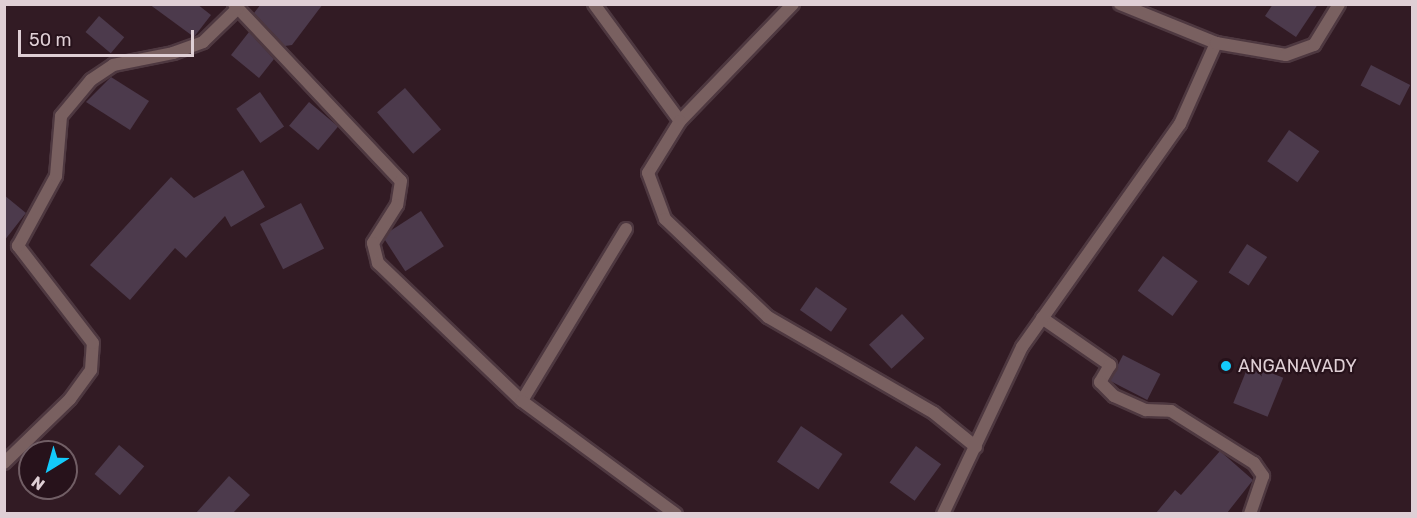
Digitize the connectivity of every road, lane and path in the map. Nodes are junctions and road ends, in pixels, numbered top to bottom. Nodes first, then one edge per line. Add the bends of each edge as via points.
1 (594, 4) edge
2 (793, 4) edge
3 (1120, 4) edge
4 (1339, 4) edge
5 (236, 6) edge
6 (1216, 43) junction
7 (680, 121) junction
8 (626, 229) dead end
9 (1042, 318) junction
10 (522, 401) junction
11 (976, 447) junction
12 (4, 463) edge
13 (676, 513) edge
14 (943, 513) edge
15 (1250, 513) edge

1 - 7 street
2 - 7 street
3 - 6 street
4 - 6 street via 1314,45 1286,55
5 - 10 street via 401,181 397,205 373,243 378,263
5 - 12 street via 203,42 173,53 114,65 91,80 61,116 56,176 18,246 93,344 91,370 70,399
6 - 9 street via 1180,124
7 - 11 street via 648,173 665,219 768,316 934,413
8 - 10 street
9 - 11 street via 1022,347
9 - 15 street via 1110,365 1100,382 1114,396 1146,410 1171,411 1254,463 1263,476
10 - 13 street
11 - 14 street

